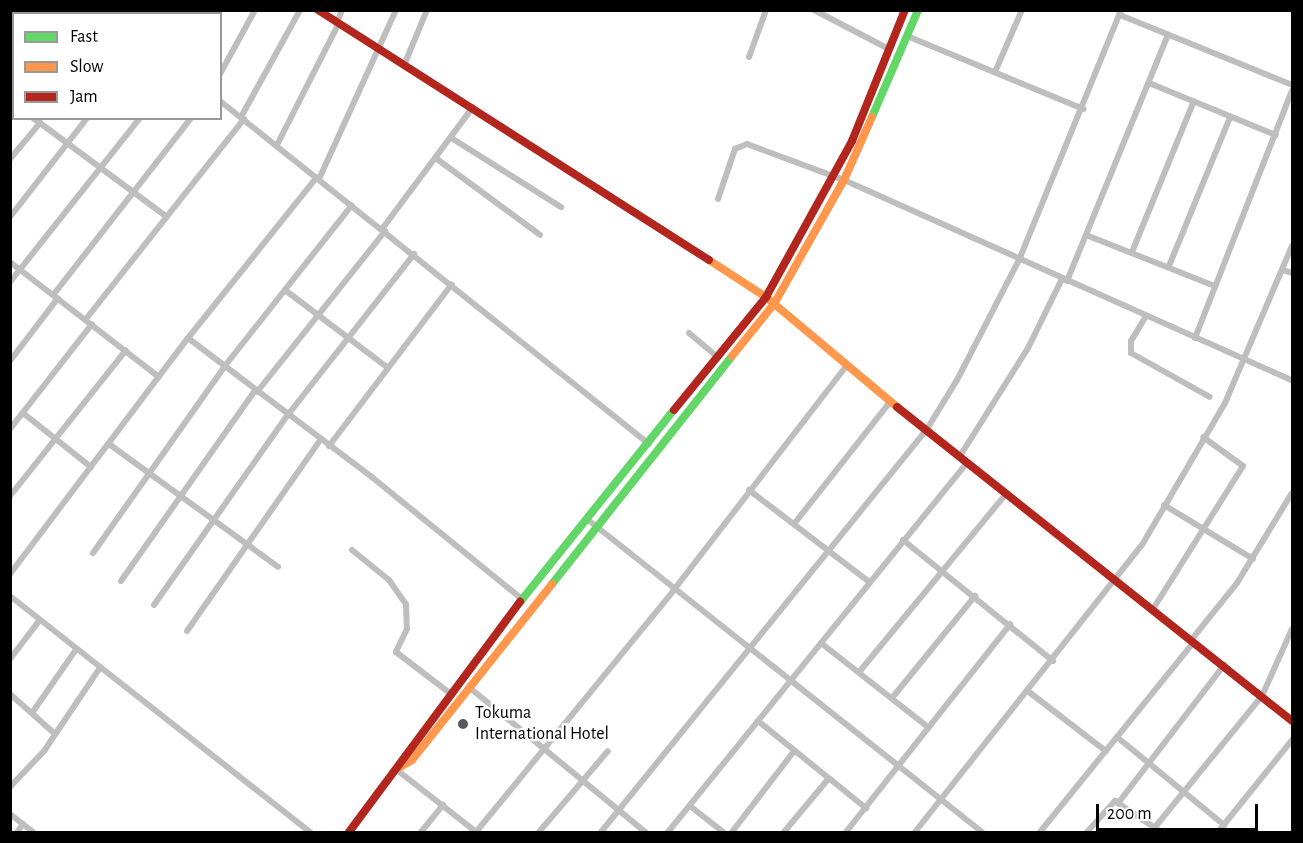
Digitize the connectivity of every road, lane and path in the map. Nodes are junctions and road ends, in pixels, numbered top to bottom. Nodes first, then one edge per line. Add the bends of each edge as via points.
1 (255, 10) edge
2 (300, 10) edge
3 (318, 10) edge
4 (342, 10) edge
5 (396, 10) edge
6 (427, 10) edge
7 (766, 10) edge
8 (814, 10) edge
9 (905, 10) edge
10 (918, 10) edge
11 (1022, 10) edge
12 (1120, 13) edge
13 (338, 23) junction
14 (1168, 35) junction
15 (907, 36) junction
16 (380, 48) junction
17 (889, 49) junction
18 (749, 57) dead end
19 (405, 63) junction
20 (222, 70) edge
21 (995, 72) junction
22 (1149, 83) junction
23 (1293, 87) edge
24 (1194, 101) junction
25 (222, 103) edge
26 (473, 107) junction
27 (1083, 109) junction
28 (1230, 117) junction
29 (242, 118) junction
30 (36, 120) edge
31 (85, 120) edge
32 (139, 120) edge
33 (190, 120) edge
34 (40, 123) junction
35 (1276, 135) junction
36 (453, 139) junction
37 (68, 142) junction
38 (277, 145) junction
39 (10, 159) edge
40 (437, 159) junction
41 (102, 169) junction
42 (834, 177) junction
43 (318, 178) junction
44 (844, 180) junction
45 (136, 192) junction
46 (718, 199) dead end
47 (352, 205) junction
48 (561, 207) dead end
49 (10, 217) edge
50 (167, 217) junction
51 (384, 230) junction
52 (540, 235) dead end
53 (1086, 235) junction
54 (1293, 246) edge
55 (1132, 252) junction
56 (414, 254) junction
57 (1018, 260) junction
58 (10, 262) edge
59 (1169, 266) junction
60 (20, 269) junction
61 (1283, 270) junction
62 (1293, 273) edge
63 (1064, 280) junction
64 (10, 282) edge
65 (452, 284) junction
66 (1215, 286) junction
67 (285, 290) junction
68 (56, 296) junction
69 (766, 297) junction
70 (774, 304) junction
71 (316, 316) junction
72 (1146, 316) junction
73 (89, 321) junction
74 (689, 333) dead end
75 (346, 337) junction
76 (188, 338) junction
77 (1195, 338) junction
78 (126, 350) junction
79 (718, 357) junction
80 (1245, 360) junction
81 (10, 361) edge
82 (846, 366) junction
83 (224, 367) junction
84 (388, 368) junction
85 (159, 377) junction
86 (1293, 380) edge
87 (256, 391) junction
88 (1210, 397) dead end
89 (891, 402) junction
90 (23, 413) junction
91 (287, 416) junction
92 (10, 429) edge
93 (927, 429) junction
94 (57, 436) junction
95 (1203, 437) junction
96 (320, 440) junction
97 (109, 444) junction
98 (649, 444) junction
99 (329, 446) junction
100 (964, 459) junction
101 (91, 467) junction
102 (149, 472) junction
103 (749, 490) junction
104 (1293, 493) edge
105 (1006, 494) junction
106 (182, 495) junction
107 (10, 496) edge
108 (1164, 505) junction
109 (216, 519) junction
110 (587, 519) junction
111 (794, 524) junction
112 (595, 529) junction
113 (1204, 530) junction
114 (903, 540) junction
115 (248, 544) junction
116 (352, 550) dead end
117 (828, 551) junction
118 (93, 553) dead end
119 (1253, 559) junction
120 (278, 567) dead end
121 (942, 570) junction
122 (10, 574) edge
123 (121, 581) dead end
124 (868, 581) junction
125 (1117, 581) junction
126 (673, 591) junction
127 (10, 596) edge
128 (975, 596) junction
129 (522, 599) junction
130 (154, 605) dead end
131 (1153, 609) junction
132 (39, 621) junction
133 (1010, 624) junction
134 (1293, 629) edge
135 (188, 631) dead end
136 (1194, 640) junction
137 (821, 643) junction
138 (749, 649) junction
139 (75, 651) junction
140 (10, 659) edge
141 (1053, 661) junction
142 (1224, 665) junction
143 (99, 669) junction
144 (860, 671) junction
145 (791, 681) junction
146 (470, 688) junction
147 (1029, 692) junction
148 (10, 694) edge
149 (451, 694) junction
150 (1262, 696) junction
151 (892, 698) junction
152 (32, 713) junction
153 (758, 721) junction
154 (1293, 721) edge
155 (929, 728) junction
156 (55, 734) junction
157 (1117, 737) junction
158 (1293, 740) edge
159 (795, 750) junction
160 (542, 751) junction
161 (1106, 751) junction
162 (608, 752) dead end
163 (1148, 762) junction
164 (898, 767) junction
165 (399, 768) junction
166 (828, 778) junction
167 (580, 781) junction
168 (10, 787) edge
169 (1185, 791) junction
170 (941, 801) junction
171 (1119, 802) junction
172 (443, 805) junction
173 (690, 806) junction
174 (866, 808) junction
175 (617, 811) junction
176 (10, 814) edge
177 (23, 824) junction
178 (1224, 825) junction
179 (1153, 830) edge
180 (979, 831) edge
181 (17, 832) edge
182 (33, 832) edge
183 (310, 832) edge
184 (349, 832) edge
185 (421, 832) edge
186 (476, 832) edge
187 (539, 832) edge
188 (601, 832) edge
189 (645, 832) edge
190 (668, 832) edge
191 (723, 832) edge
192 (732, 832) edge
193 (784, 832) edge
194 (846, 832) edge
195 (915, 832) edge
196 (1040, 832) edge
197 (1087, 832) edge
198 (1161, 832) edge
199 (1218, 832) edge

1 - 20 street
2 - 29 street
3 - 13 main road
4 - 13 street
5 - 16 street
6 - 19 street
7 - 18 street
8 - 17 street
9 - 17 main road
10 - 15 main road
11 - 21 street
12 - 14 street
12 - 27 street
13 - 16 main road
13 - 38 street
14 - 22 street
14 - 23 street
15 - 21 street
15 - 44 main road
16 - 19 main road
16 - 43 street
17 - 42 main road
19 - 26 main road
21 - 27 street
22 - 24 street
22 - 53 street
23 - 35 street
24 - 28 street
24 - 55 street
25 - 29 street
26 - 36 street
26 - 69 main road
27 - 57 street
28 - 35 street
28 - 59 street
29 - 38 street
29 - 50 street
30 - 34 street
31 - 37 street
32 - 41 street
33 - 45 street
34 - 37 street
34 - 39 street
35 - 66 street
36 - 40 street
36 - 48 street
37 - 41 street
37 - 49 street
38 - 43 street
40 - 51 street
40 - 52 street
41 - 45 street
41 - 60 street
42 - 44 street
42 - 46 street via 742,144 735,149
42 - 69 main road
43 - 47 street
43 - 76 street
44 - 57 street
44 - 70 main road
45 - 50 street
45 - 68 street
47 - 51 street
47 - 67 street
50 - 73 street
51 - 56 street
51 - 71 street
53 - 55 street
53 - 63 street
54 - 61 street
55 - 59 street
56 - 65 street
56 - 75 street
57 - 63 street
57 - 93 street via 957,380
58 - 60 street
59 - 66 street
60 - 64 street
60 - 68 street
61 - 62 street
61 - 80 street
63 - 72 street
63 - 100 street
65 - 84 street
65 - 98 street
66 - 77 street
67 - 71 street
67 - 83 street
68 - 73 street
68 - 81 street
69 - 70 main road
69 - 79 main road
70 - 82 main road
70 - 112 main road
71 - 75 street
71 - 87 street
72 - 77 street
72 - 88 street via 1131,341 1131,354
73 - 78 street
73 - 90 street
74 - 79 street
75 - 84 street
75 - 91 street
76 - 83 street
76 - 85 street
77 - 80 street
78 - 85 street
78 - 94 street
79 - 98 main road
80 - 86 street
80 - 95 street
82 - 89 main road
82 - 103 street
83 - 87 street
83 - 102 street
84 - 99 street
85 - 97 street
87 - 91 street
87 - 106 street
89 - 93 main road
89 - 111 street
90 - 92 street
90 - 94 street
91 - 96 street
91 - 109 street
93 - 100 main road
93 - 117 street
94 - 101 street
94 - 107 street
95 - 108 street
95 - 113 street via 1243,466
96 - 99 street
96 - 115 street
97 - 101 street
97 - 102 street
98 - 110 main road
99 - 129 street
100 - 105 main road
100 - 114 street
101 - 122 street
102 - 106 street
102 - 118 street
103 - 111 street
103 - 126 street
104 - 119 street
105 - 121 street
105 - 125 main road
106 - 109 street
106 - 123 street
108 - 113 street
108 - 125 street
109 - 115 street
109 - 130 street
110 - 112 street
110 - 129 main road
111 - 117 street
112 - 126 street
112 - 146 main road
113 - 119 street
113 - 131 street
114 - 121 street
114 - 124 street
115 - 120 street
115 - 135 street
116 - 149 street via 389,580 406,603 407,629 396,652
117 - 124 street
117 - 138 street
119 - 136 street
121 - 128 street
121 - 144 street
124 - 137 street
125 - 131 main road
125 - 141 street
126 - 138 street
126 - 160 street
127 - 132 street
128 - 133 street
128 - 151 street
129 - 149 main road
131 - 136 main road
132 - 139 street
132 - 140 street
133 - 141 street
133 - 155 street
134 - 150 street
136 - 142 main road
136 - 157 street
137 - 144 street
137 - 145 street
138 - 145 street
138 - 175 street
139 - 143 street
139 - 152 street
141 - 147 street
142 - 150 main road
142 - 163 street
143 - 156 street
143 - 183 street
144 - 151 street
145 - 153 street
145 - 164 street
146 - 160 street
146 - 165 main road via 412,760
147 - 161 street
147 - 170 street
148 - 152 street
149 - 165 main road via 404,755
150 - 154 main road
150 - 169 street
151 - 155 street
152 - 156 street
153 - 159 street
153 - 173 street
155 - 164 street
156 - 168 street
157 - 161 street
157 - 163 street
158 - 178 street
159 - 166 street
159 - 192 street
160 - 167 street
160 - 186 street
161 - 196 street
162 - 167 street
163 - 169 street
163 - 171 street
164 - 170 street
164 - 174 street
165 - 172 street
165 - 184 main road
166 - 174 street
166 - 193 street
167 - 175 street
167 - 187 street
169 - 178 street
169 - 179 street
170 - 180 street
170 - 195 street
171 - 179 street
171 - 197 street via 1110,804
172 - 185 street
172 - 186 street
173 - 190 street
173 - 191 street
174 - 194 street
175 - 188 street
175 - 189 street
176 - 177 street
177 - 181 street
177 - 182 street
178 - 199 street
179 - 198 street

